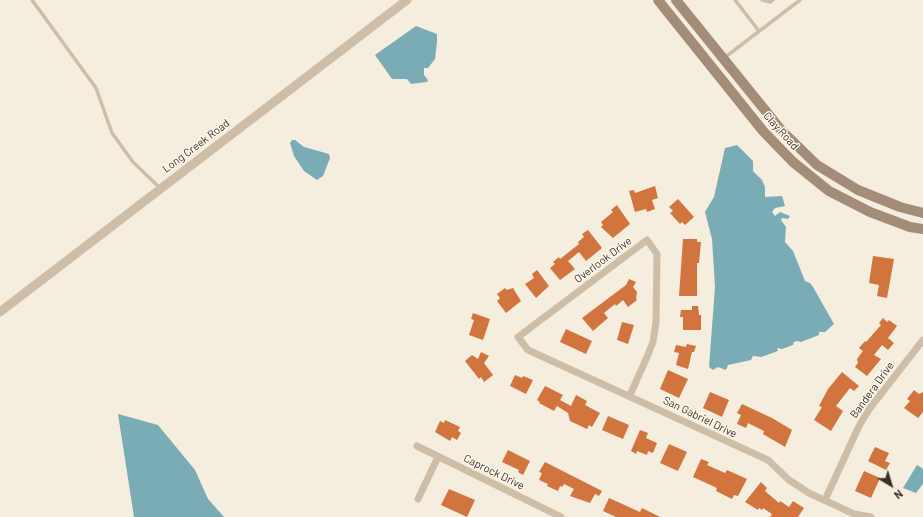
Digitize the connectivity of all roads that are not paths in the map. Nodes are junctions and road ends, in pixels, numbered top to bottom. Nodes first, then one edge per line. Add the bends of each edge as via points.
1 (32, 0) edge
2 (406, 0) edge
3 (658, 0) edge
4 (676, 0) edge
5 (735, 0) edge
6 (762, 0) edge
7 (773, 0) edge
8 (800, 0) edge
9 (759, 31) junction
10 (723, 58) junction
11 (161, 188) junction
12 (923, 213) edge
13 (923, 229) edge
14 (0, 312) edge
15 (518, 337) joint
16 (923, 340) edge
17 (630, 395) junction
18 (417, 446) dead end
19 (438, 457) junction
20 (418, 499) dead end
21 (825, 500) junction
22 (560, 517) edge
23 (871, 517) edge

1 - 11 lane via 96,88 112,132 134,162
2 - 11 street, Long Creek Road
3 - 13 main road, Clay Road via 763,131 793,162 829,191 870,212
4 - 10 main road, Clay Road
5 - 9 lane
6 - 7 lane
8 - 9 lane
9 - 10 lane
10 - 12 main road, Clay Road via 781,130 817,165 858,190 900,207
11 - 14 street, Long Creek Road
15 - 17 street, San Gabriel Drive via 528,350
15 - 17 street, Overlook Drive via 648,240 657,254 656,322 653,342
16 - 21 street, Bandera Drive via 863,420
17 - 21 street, San Gabriel Drive via 768,460 789,480
18 - 19 street, Caprock Drive
19 - 20 street
19 - 22 street, Caprock Drive
21 - 23 street, San Gabriel Drive via 854,514

